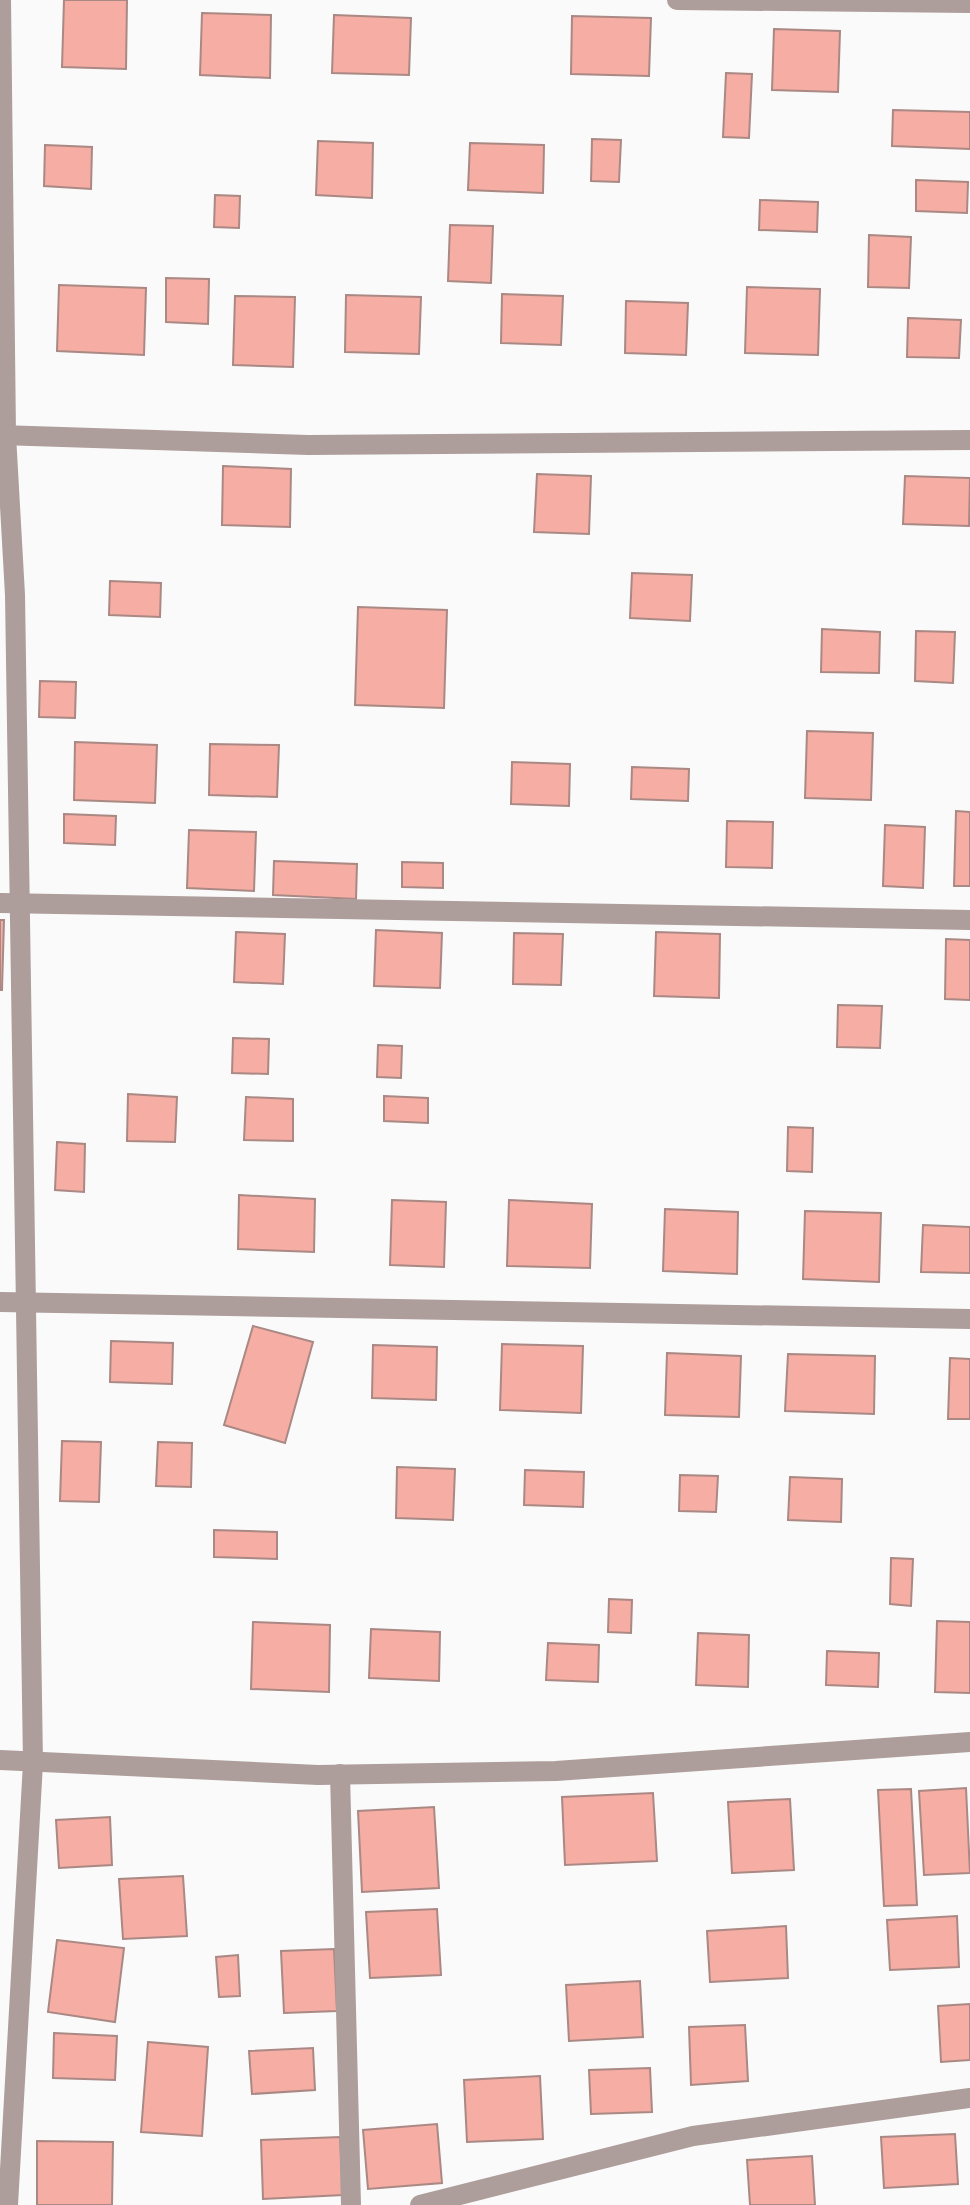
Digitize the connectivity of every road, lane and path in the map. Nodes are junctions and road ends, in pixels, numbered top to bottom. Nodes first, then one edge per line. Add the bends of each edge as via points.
1 (1, 0) edge
2 (677, 0) edge
3 (970, 3) edge
4 (3, 435) edge
5 (970, 440) edge
6 (10, 903) edge
7 (970, 920) edge
8 (26, 1300) junction
9 (0, 1302) edge
10 (970, 1319) edge
11 (970, 1742) edge
12 (0, 1760) edge
13 (33, 1763) junction
14 (340, 1774) junction
15 (970, 2098) edge
16 (8, 2205) edge
17 (351, 2205) edge
18 (420, 2205) edge

1 - 4 street
2 - 3 street
4 - 5 street via 308,445
4 - 6 street via 15,595
6 - 7 street
6 - 8 street
8 - 9 street
8 - 10 street
8 - 13 street
11 - 14 street via 556,1771
12 - 13 street
13 - 14 street
13 - 16 street
14 - 17 street
15 - 18 street via 693,2136

